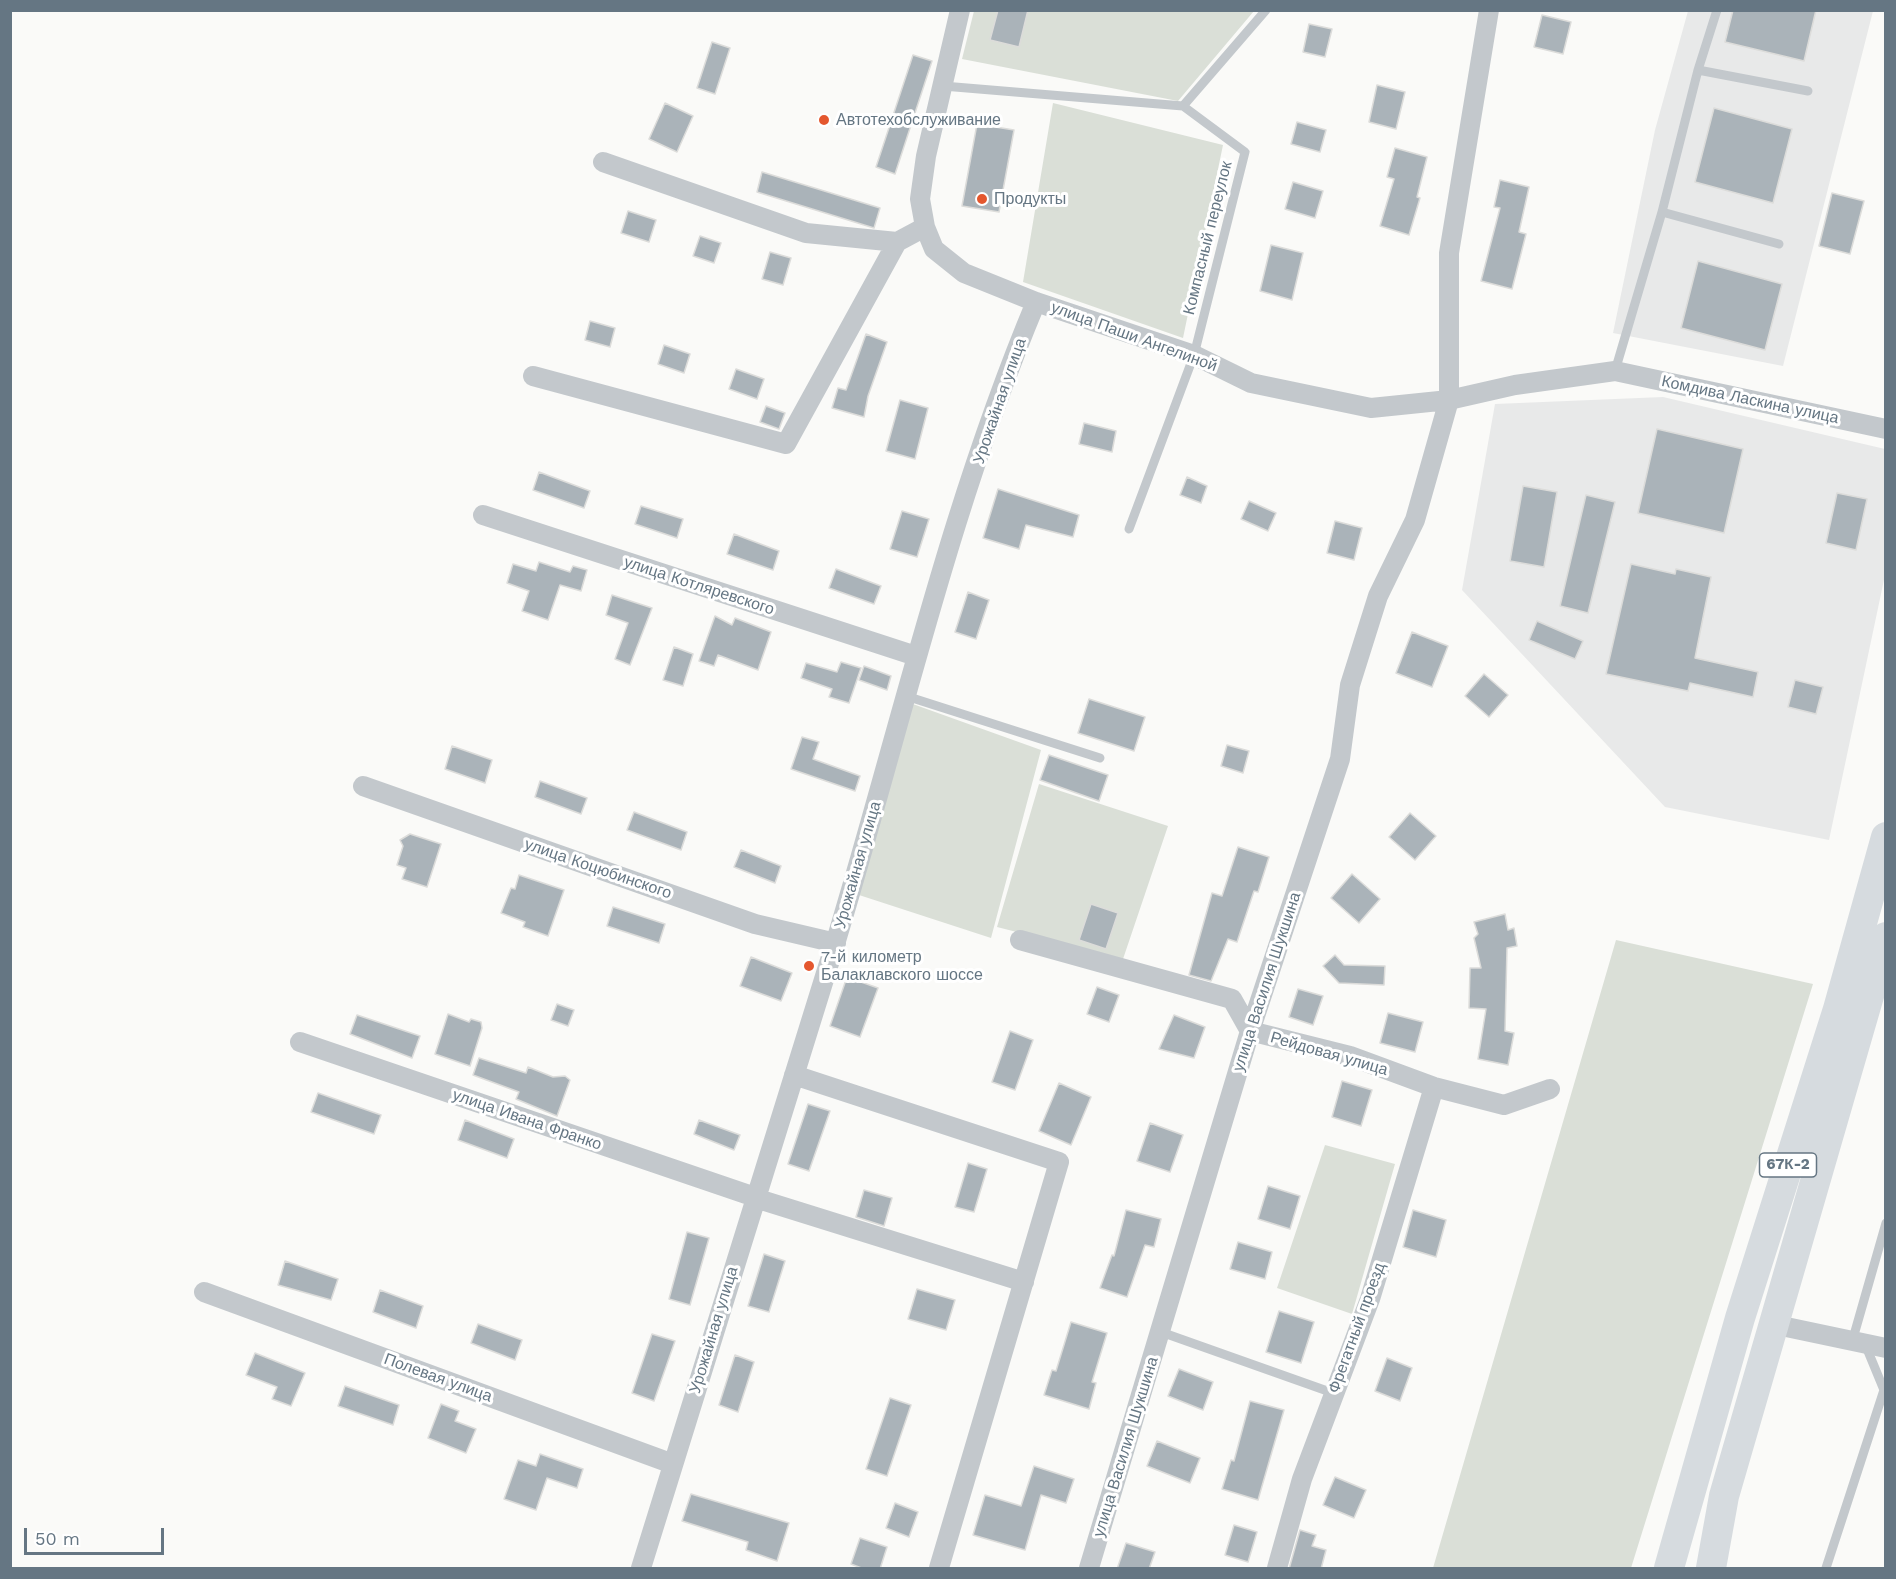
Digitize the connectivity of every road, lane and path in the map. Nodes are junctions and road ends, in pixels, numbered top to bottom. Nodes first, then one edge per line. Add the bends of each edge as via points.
1 (960, 10) edge
2 (1266, 10) edge
3 (1489, 10) edge
4 (1716, 10) edge
5 (1698, 70) junction
6 (943, 86) junction
7 (1808, 91) dead end
8 (1183, 106) junction
9 (603, 162) dead end
10 (1662, 212) junction
11 (925, 227) junction
12 (897, 242) junction
13 (1779, 244) dead end
14 (1036, 302) junction
15 (1194, 355) junction
16 (1615, 371) junction
17 (533, 376) dead end
18 (1449, 400) junction
19 (1886, 429) edge
20 (483, 515) dead end
21 (1129, 529) dead end
22 (916, 656) junction
23 (906, 696) junction
24 (1100, 758) dead end
25 (363, 786) dead end
26 (1886, 837) edge
27 (1886, 937) edge
28 (1020, 940) dead end
29 (836, 943) junction
30 (1250, 1031) junction
31 (300, 1042) dead end
32 (794, 1075) junction
33 (1434, 1087) junction
34 (1550, 1089) dead end
35 (755, 1198) junction
36 (1886, 1222) edge
37 (1024, 1282) junction
38 (204, 1292) dead end
39 (1772, 1324) junction
40 (1161, 1332) junction
41 (1859, 1343) junction
42 (1886, 1348) edge
43 (1333, 1393) junction
44 (673, 1464) junction
45 (641, 1569) edge
46 (939, 1569) edge
47 (1089, 1569) edge
48 (1277, 1569) edge
49 (1669, 1569) edge
50 (1712, 1569) edge
51 (1826, 1569) edge

1 - 6 street, улица Паши Ангелиной
2 - 8 lane
3 - 18 street, улица Василия Шукшина via 1449,253
4 - 5 lane
5 - 7 lane
5 - 10 lane
6 - 8 lane
6 - 11 street, улица Паши Ангелиной via 920,199
8 - 15 lane, Компасный переулок via 1245,152
9 - 12 street via 806,233
10 - 13 lane
10 - 16 lane
11 - 12 street
11 - 14 street, улица Паши Ангелиной via 934,249 964,273
12 - 17 street via 786,444
14 - 15 street, улица Паши Ангелиной
14 - 22 street, Урожайная улица via 1006,373
15 - 18 street, улица Паши Ангелиной via 1251,383 1371,408
15 - 21 lane
16 - 18 street, улица Паши Ангелиной via 1515,385
16 - 19 street, Комдива Ласкина улица
18 - 30 street, улица Василия Шукшина via 1415,520 1371,618 1350,685 1340,759
20 - 22 street, улица Котляревского
22 - 23 street, Урожайная улица
23 - 24 lane
23 - 29 street, Урожайная улица
25 - 29 street, улица Коцюбинского via 755,924
26 - 49 main road, 67К-2 via 1838,1009 1740,1318
27 - 39 main road, 67К-2
28 - 30 street, Рейдовая улица via 1232,999
29 - 32 street, Урожайная улица
30 - 33 street, Рейдовая улица via 1350,1056
30 - 40 street, улица Василия Шукшина
31 - 35 street, улица Ивана Франко
32 - 35 street, Урожайная улица
32 - 37 street via 1059,1162
33 - 34 street, Рейдовая улица via 1504,1105
33 - 43 street, Фрегатный проезд via 1370,1299
35 - 37 street, улица Ивана Франко
35 - 44 street, Урожайная улица
36 - 41 lane
37 - 46 street
38 - 44 street, Полевая улица
39 - 41 street
39 - 50 main road, 67К-2 via 1724,1496
40 - 43 lane
40 - 47 street, улица Василия Шукшина
41 - 42 street
41 - 51 lane via 1884,1390
43 - 48 street, Фрегатный проезд via 1302,1479
44 - 45 street, Урожайная улица

